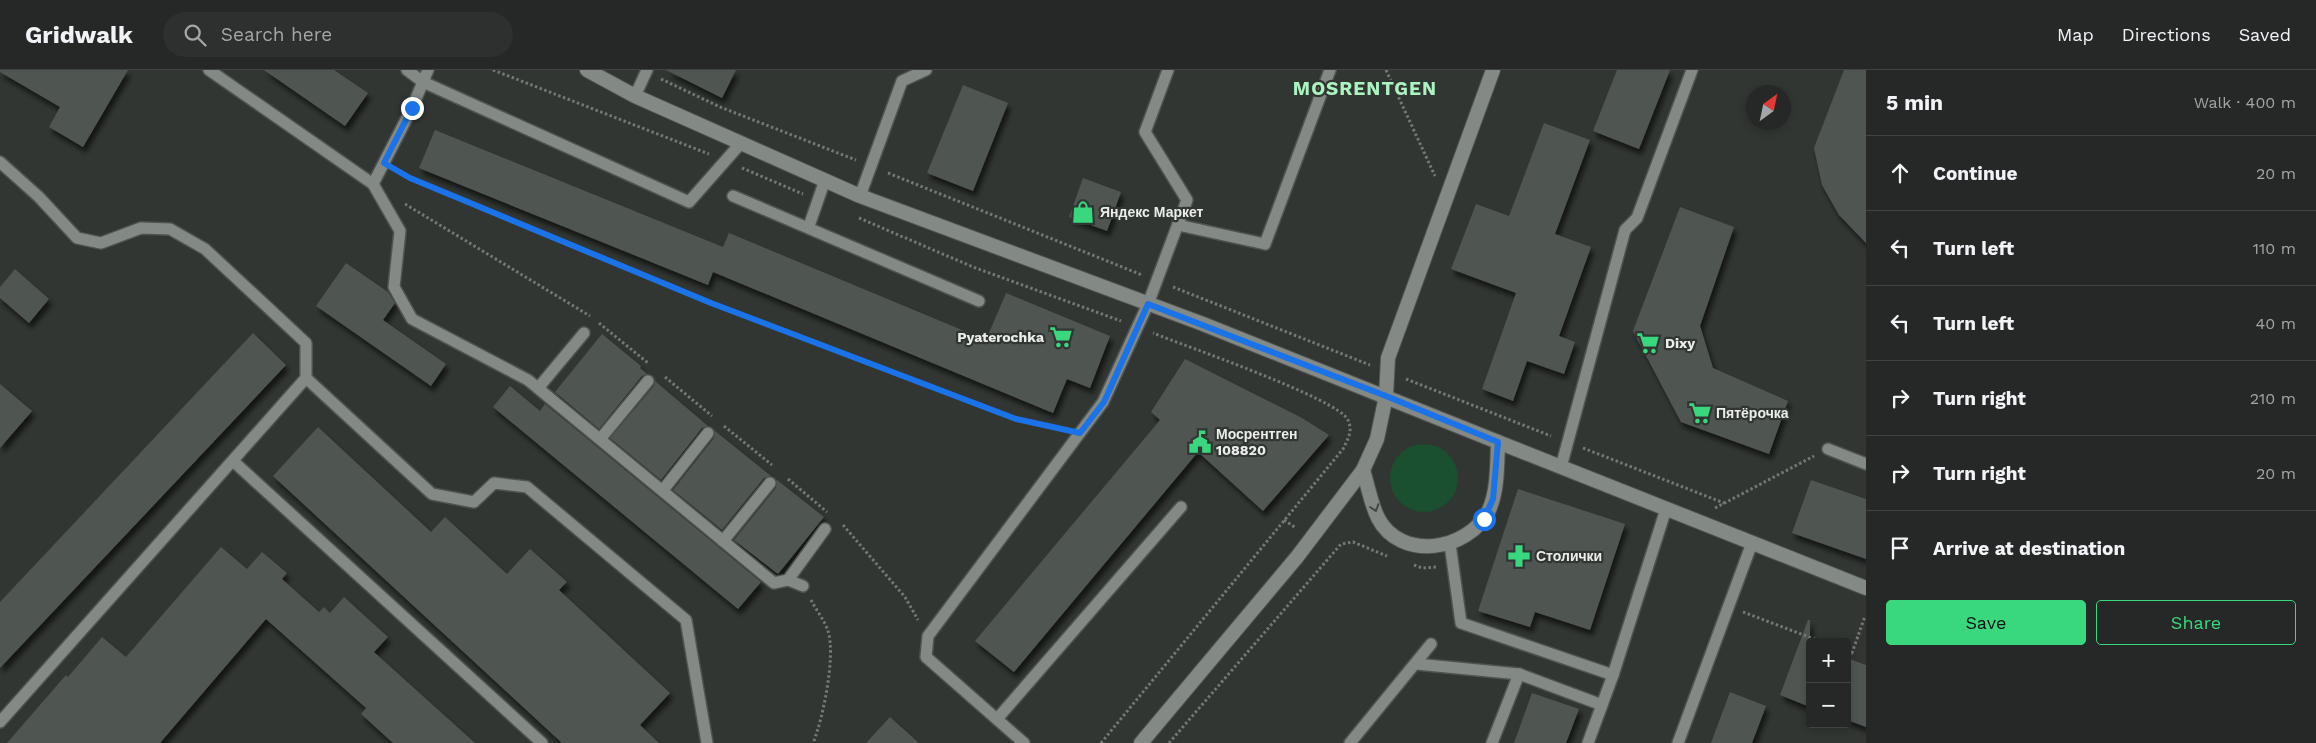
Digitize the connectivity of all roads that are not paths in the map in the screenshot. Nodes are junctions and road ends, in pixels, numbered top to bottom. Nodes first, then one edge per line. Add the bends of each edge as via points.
1 (209, 70) edge
2 (407, 70) edge
3 (428, 70) edge
4 (587, 70) edge
5 (926, 70) edge
6 (1168, 70) edge
7 (1330, 70) edge
8 (1493, 70) edge
9 (1692, 70) edge
10 (646, 71) edge
11 (423, 82) junction
12 (635, 96) junction
13 (742, 142) junction
14 (0, 162) edge
15 (825, 180) junction
16 (373, 184) junction
17 (733, 196) dead end
18 (860, 196) junction
19 (1178, 225) junction
20 (809, 226) junction
21 (979, 301) dead end
22 (1148, 304) junction
23 (584, 333) dead end
24 (306, 378) junction
25 (648, 382) dead end
26 (539, 388) junction
27 (1386, 396) junction
28 (708, 433) dead end
29 (601, 438) junction
30 (1498, 442) junction
31 (1828, 449) road end
32 (233, 462) junction
33 (1866, 464) edge
34 (1561, 467) junction
35 (1363, 470) junction
36 (770, 483) dead end
37 (663, 490) junction
38 (1181, 507) dead end
39 (1666, 509) junction
40 (825, 529) dead end
41 (723, 541) junction
42 (1752, 543) junction
43 (1450, 544) junction
44 (788, 580) junction
45 (803, 586) road end
46 (1866, 588) edge
47 (1431, 644) dead end
48 (1416, 664) junction
49 (1519, 674) junction
50 (1613, 675) junction
51 (1602, 705) junction
52 (997, 719) junction
53 (0, 722) edge
54 (537, 741) edge
55 (707, 743) edge
56 (1024, 743) edge
57 (1141, 743) edge
58 (1350, 743) edge
59 (1492, 743) edge
60 (1588, 743) edge
61 (1678, 743) edge

1 - 16 lane
2 - 11 lane
3 - 11 lane
4 - 12 street
5 - 18 lane via 902,81
6 - 19 lane via 1145,132 1187,200
7 - 19 lane via 1265,244
8 - 27 street via 1388,358
9 - 34 lane via 1637,218 1625,230
10 - 12 lane
11 - 13 lane via 689,202
11 - 16 lane
12 - 13 street
13 - 15 street
14 - 24 lane via 77,238 101,243 141,228 170,229 205,249 306,343
15 - 18 street
15 - 20 lane
16 - 26 lane via 400,231 394,287 412,319
17 - 20 lane
18 - 22 street
19 - 22 lane
20 - 21 lane
22 - 27 street
22 - 52 lane via 1104,402 928,636 926,657
23 - 26 lane
24 - 32 lane
24 - 55 lane via 432,494 474,502 494,483 527,487 686,620
25 - 29 lane
26 - 29 lane
27 - 30 street
27 - 35 street via 1377,438
28 - 37 lane
29 - 37 lane
30 - 34 street
30 - 43 street via 1495,488 1489,509 1473,531
31 - 33 lane
32 - 53 lane
32 - 54 lane
34 - 39 street
35 -> 43 street via 1378,518 1387,529 1417,545
35 - 57 street via 1297,557
36 - 41 lane
37 - 41 lane
38 - 52 lane
39 - 42 street
39 - 50 lane
40 - 44 lane
41 - 44 lane via 774,583
42 - 46 street
42 - 61 lane
43 - 50 lane via 1461,623
44 - 45 lane
47 - 48 lane
48 - 49 lane
48 - 58 lane
49 - 51 lane
49 - 59 lane
50 - 51 lane
51 - 60 lane
52 - 56 lane

